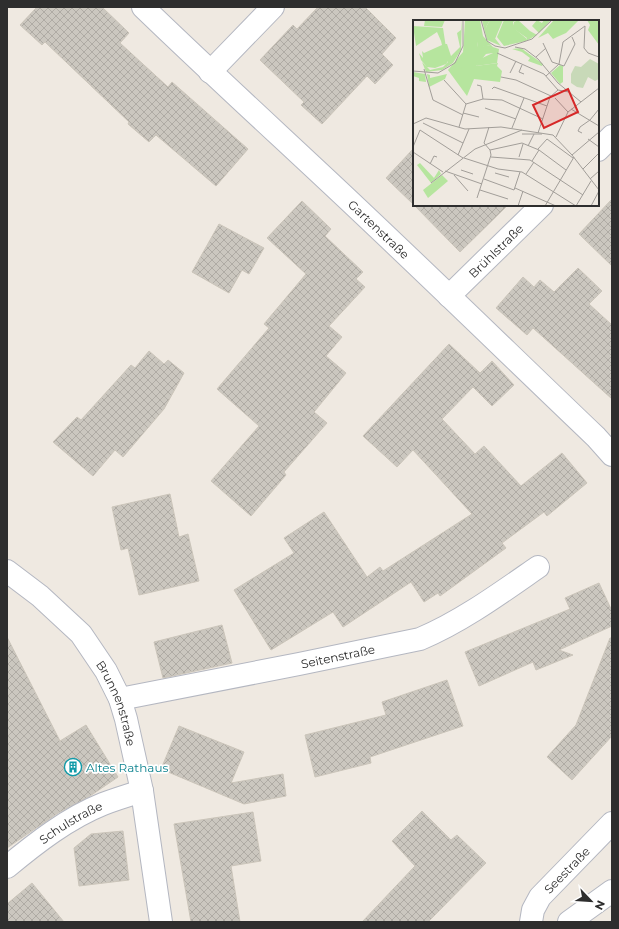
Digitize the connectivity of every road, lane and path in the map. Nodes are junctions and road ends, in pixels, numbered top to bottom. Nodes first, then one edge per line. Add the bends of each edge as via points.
1 (143, 7) edge
2 (273, 7) edge
3 (210, 72) junction
4 (612, 136) edge
5 (599, 149) edge
6 (541, 206) edge
7 (449, 296) junction
8 (612, 455) edge
9 (538, 567) dead end
10 (7, 570) edge
11 (120, 699) junction
12 (142, 791) junction
13 (612, 823) edge
14 (7, 866) edge
15 (612, 891) edge
16 (161, 922) edge
17 (531, 922) edge
18 (569, 922) edge

1 - 3 street, Gartenstraße
2 - 3 street
3 - 7 street, Gartenstraße
4 - 5 street
6 - 7 street, Brühlstraße
7 - 8 street, Gartenstraße
9 - 11 street, Seitenstraße via 463,616 420,639
10 - 11 street, Brunnenstraße via 81,634 106,671
11 - 12 street, Brunnenstraße
12 - 14 street, Schulstraße via 85,813 49,835
12 - 16 street, Brunnenstraße
13 - 17 street, Seestraße via 540,897 533,910
15 - 18 street

